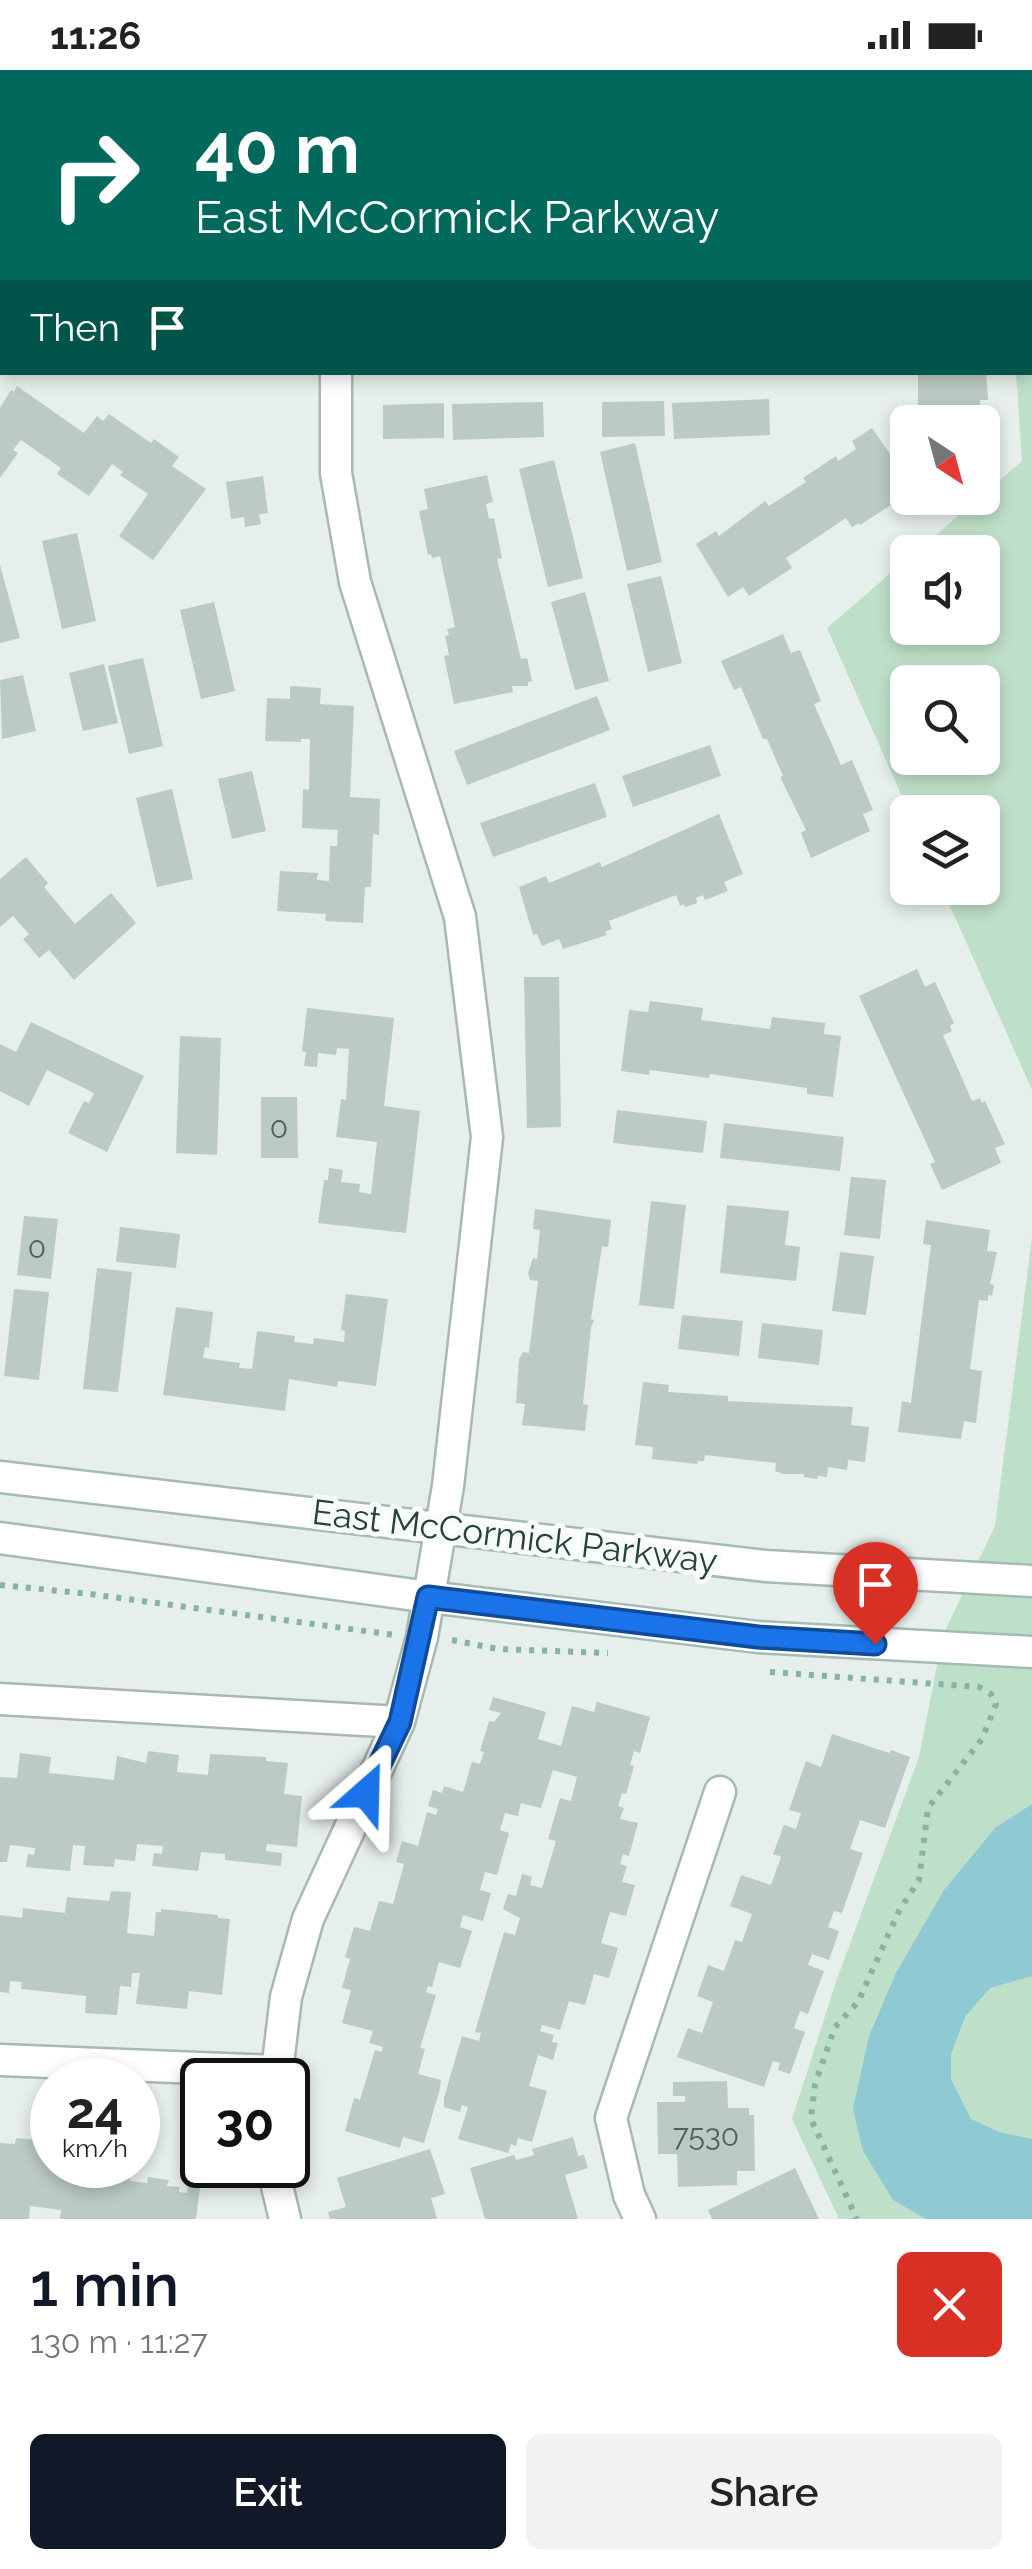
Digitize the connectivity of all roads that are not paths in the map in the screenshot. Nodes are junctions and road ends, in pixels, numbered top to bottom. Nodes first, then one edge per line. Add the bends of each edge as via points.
1 (336, 375) edge
2 (0, 1477) edge
3 (442, 1527) junction
4 (0, 1538) edge
5 (1032, 1581) edge
6 (428, 1597) junction
7 (1032, 1652) edge
8 (0, 1698) edge
9 (400, 1722) junction
10 (720, 1792) dead end
11 (278, 2058) edge
12 (0, 2060) edge
13 (180, 2070) edge
14 (277, 2188) edge
15 (285, 2219) edge
16 (640, 2219) edge

1 - 3 street via 336,473 355,582 460,917 487,1137
2 - 3 street, East McCormick Parkway
3 - 5 street, East McCormick Parkway via 766,1566
3 - 6 street
4 - 6 street, East McCormick Parkway
6 - 7 street, East McCormick Parkway via 758,1637
6 - 9 street
8 - 9 street
9 - 11 street via 308,1919 286,1997
10 - 16 street via 612,2118
12 - 13 street
14 - 15 street

